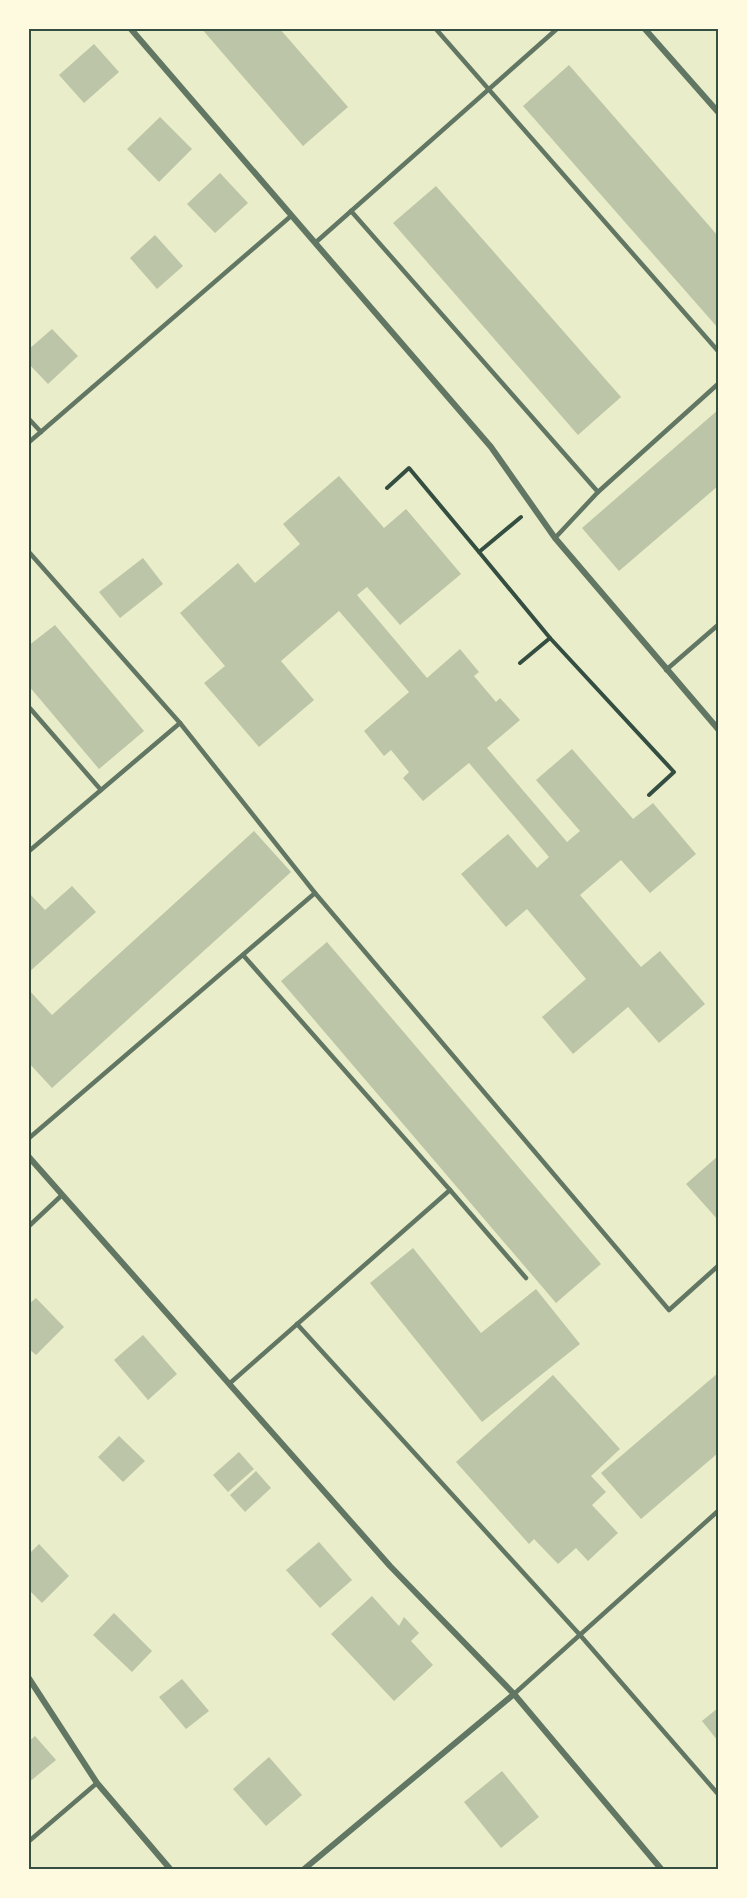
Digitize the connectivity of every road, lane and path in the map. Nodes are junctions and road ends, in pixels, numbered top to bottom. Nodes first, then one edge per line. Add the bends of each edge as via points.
1 (130, 28) edge
2 (435, 28) edge
3 (558, 28) edge
4 (645, 28) edge
5 (488, 90) junction
6 (718, 112) edge
7 (351, 211) junction
8 (291, 216) junction
9 (315, 243) junction
10 (718, 351) edge
11 (718, 384) edge
12 (28, 418) edge
13 (41, 432) junction
14 (28, 443) edge
15 (387, 488) dead end
16 (598, 492) junction
17 (533, 507) junction
18 (555, 538) junction
19 (28, 551) edge
20 (479, 552) junction
21 (718, 625) edge
22 (550, 638) junction
23 (520, 663) dead end
24 (666, 670) junction
25 (28, 706) edge
26 (180, 723) junction
27 (718, 729) edge
28 (101, 790) junction
29 (649, 795) dead end
30 (28, 852) edge
31 (315, 893) junction
32 (243, 955) junction
33 (28, 1139) edge
34 (28, 1156) edge
35 (450, 1190) junction
36 (63, 1195) junction
37 (28, 1227) edge
38 (718, 1266) edge
39 (526, 1278) dead end
40 (297, 1324) junction
41 (229, 1384) junction
42 (718, 1511) edge
43 (580, 1635) junction
44 (28, 1677) edge
45 (514, 1694) junction
46 (97, 1782) junction
47 (718, 1794) edge
48 (28, 1842) edge
49 (171, 1869) edge
50 (303, 1869) edge
51 (662, 1869) edge

1 - 8 street
2 - 5 lane
3 - 5 lane
4 - 6 street
5 - 7 lane
5 - 10 lane
7 - 9 lane
7 - 16 lane
8 - 9 street
8 - 13 lane
9 - 17 street via 491,447
11 - 16 lane
12 - 13 lane
13 - 14 lane
15 - 20 path via 409,468
16 - 18 lane
17 - 18 street
17 - 20 path
18 - 24 street
19 - 26 lane
20 - 22 path
21 - 24 lane
22 - 23 path
22 - 29 path via 674,772
24 - 27 street
25 - 28 lane
26 - 28 lane
26 - 31 lane
28 - 30 lane
31 - 32 lane
31 - 38 lane via 669,1310
32 - 33 lane
32 - 35 lane
34 - 36 street
35 - 39 lane
35 - 40 lane
36 - 37 lane
36 - 41 street
40 - 41 lane
40 - 43 lane
41 - 45 street via 390,1566
42 - 43 lane
43 - 45 lane
43 - 47 lane
44 - 46 street
45 - 50 street
45 - 51 street
46 - 48 lane
46 - 49 street

